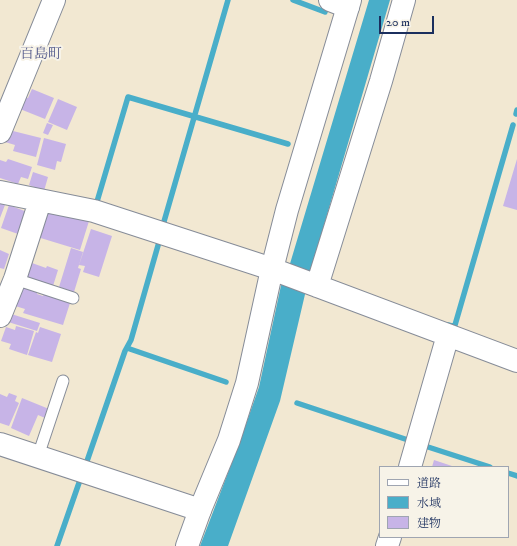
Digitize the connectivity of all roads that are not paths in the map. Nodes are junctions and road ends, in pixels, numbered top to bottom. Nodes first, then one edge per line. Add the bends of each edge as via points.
1 (54, 0) edge
2 (404, 0) edge
3 (343, 2) edge
4 (0, 132) edge
5 (0, 192) edge
6 (40, 201) junction
7 (277, 271) junction
8 (15, 279) junction
9 (314, 285) junction
10 (73, 298) dead end
11 (0, 316) edge
12 (448, 335) junction
13 (517, 361) edge
14 (63, 381) dead end
15 (0, 444) edge
16 (38, 456) junction
17 (410, 466) edge
18 (200, 510) junction
19 (187, 546) edge

1 - 4 street
2 - 9 street via 381,81
3 - 7 street via 288,210
5 - 6 street
6 - 7 street via 94,211
6 - 8 street
7 - 9 street
7 - 18 street via 229,440
8 - 10 lane
8 - 11 street
9 - 12 street
12 - 13 street
12 - 17 street
14 - 16 lane
15 - 16 street
16 - 18 street
18 - 19 street

